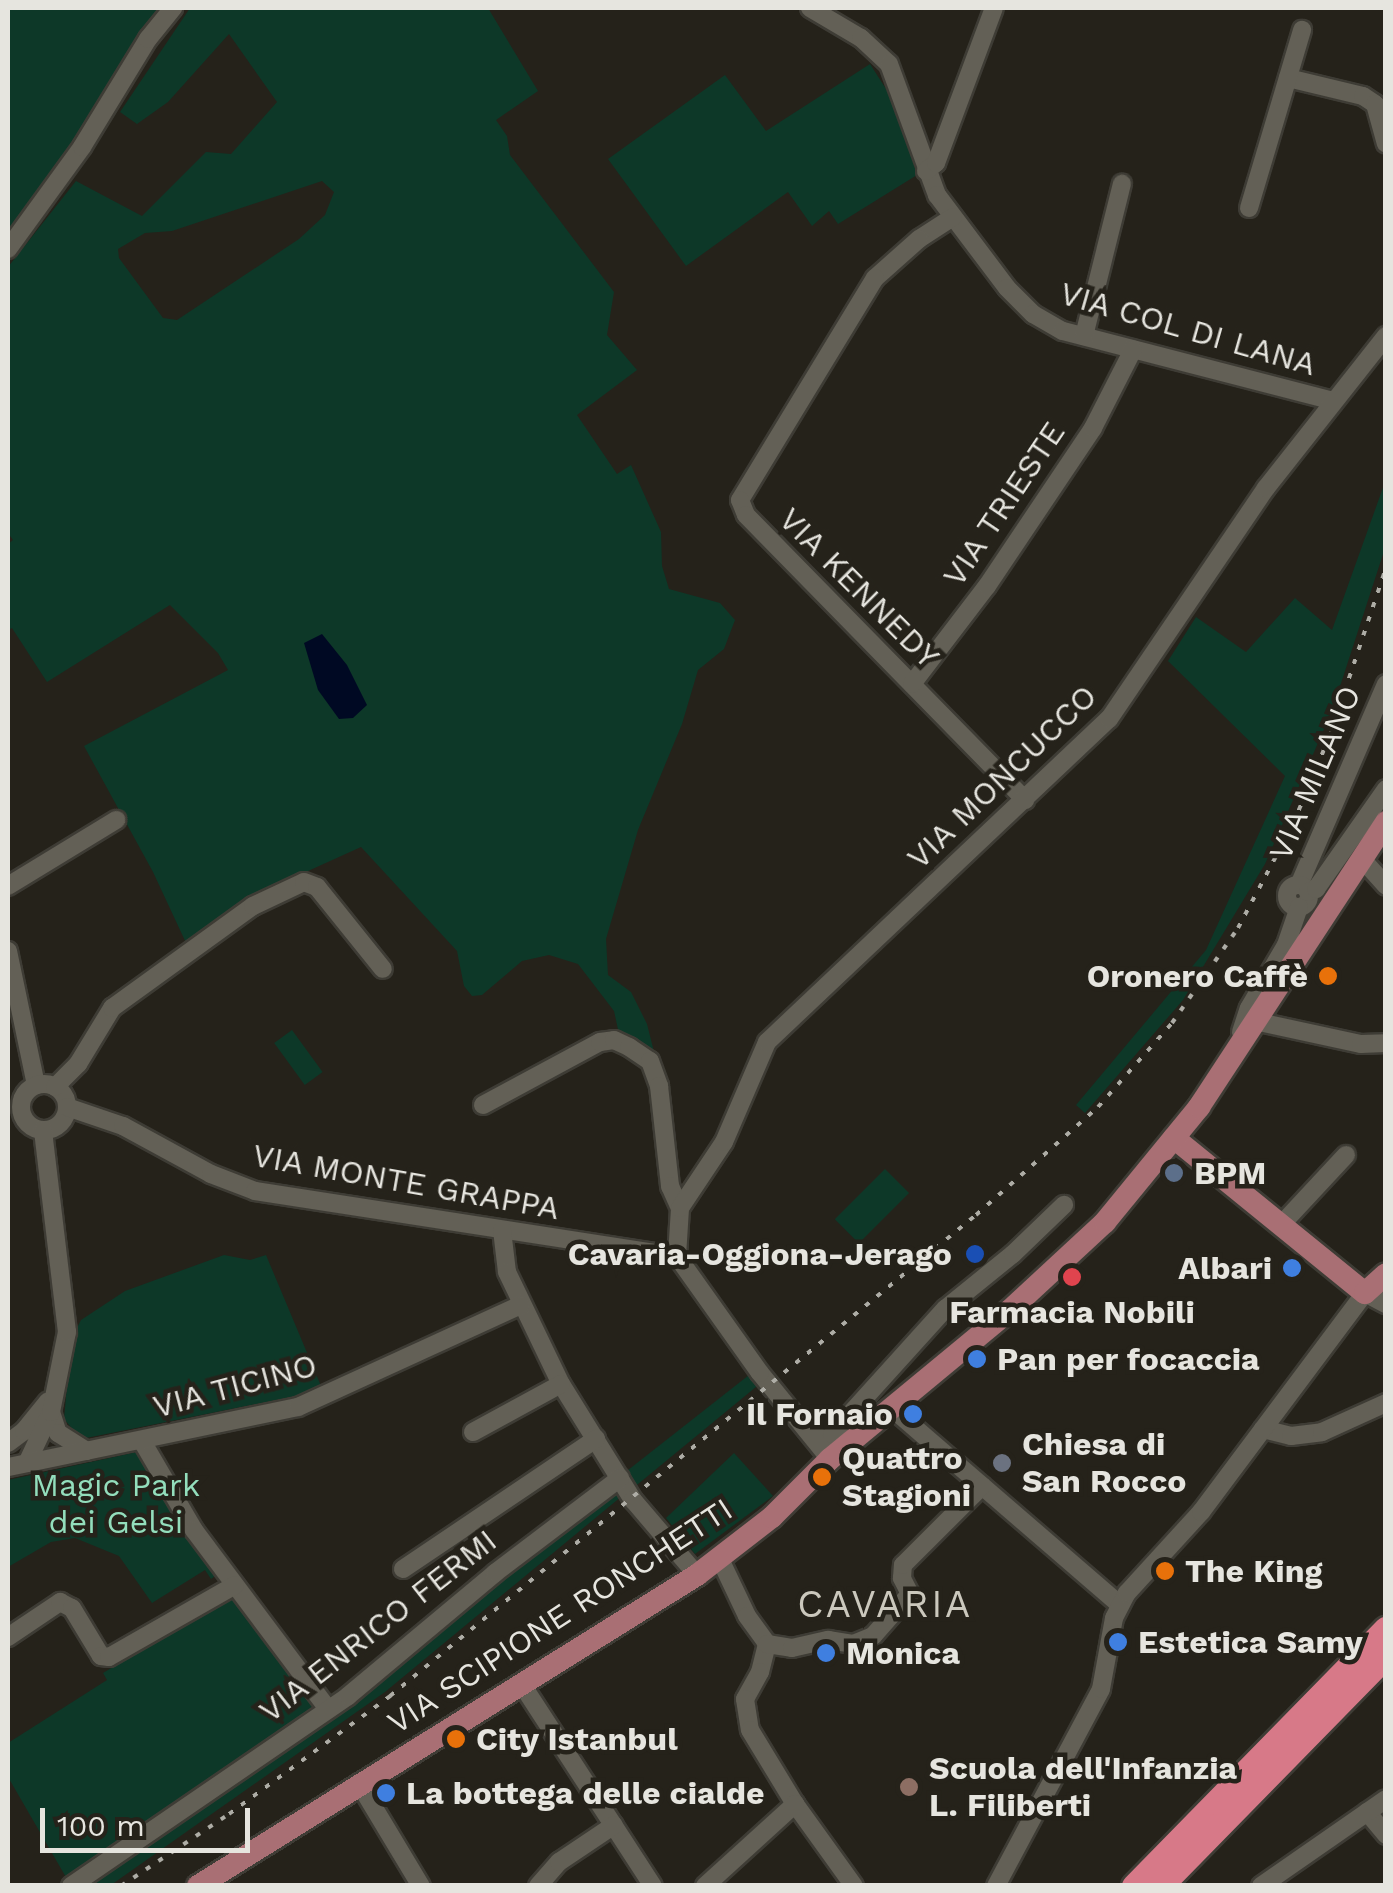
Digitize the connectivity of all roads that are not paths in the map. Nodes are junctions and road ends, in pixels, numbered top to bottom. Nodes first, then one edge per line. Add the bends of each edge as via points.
1 (173, 8) edge
2 (810, 8) edge
3 (994, 8) edge
4 (1302, 30) dead end
5 (1288, 78) junction
6 (1386, 144) edge
7 (926, 171) junction
8 (1122, 184) dead end
9 (1249, 208) dead end
10 (954, 217) junction
11 (8, 249) edge
12 (1084, 336) junction
13 (1386, 336) edge
14 (1133, 350) junction
15 (1333, 401) junction
16 (912, 684) junction
17 (1386, 684) edge
18 (1386, 789) edge
19 (1025, 800) junction
20 (116, 820) dead end
21 (1386, 822) edge
22 (1362, 859) junction
23 (8, 886) edge
24 (1386, 886) edge
25 (1302, 895) junction
26 (8, 951) edge
27 (383, 969) dead end
28 (1252, 1031) junction
29 (1386, 1043) edge
30 (45, 1086) junction
31 (14, 1104) edge
32 (483, 1105) dead end
33 (67, 1107) junction
34 (43, 1130) junction
35 (1174, 1138) junction
36 (1346, 1155) dead end
37 (1064, 1206) dead end
38 (680, 1208) junction
39 (1280, 1226) junction
40 (502, 1230) junction
41 (677, 1256) junction
42 (1386, 1274) edge
43 (1375, 1299) edge
44 (521, 1305) junction
45 (561, 1384) junction
46 (54, 1392) junction
47 (1386, 1402) edge
48 (893, 1409) junction
49 (51, 1412) junction
50 (802, 1426) junction
51 (1263, 1429) junction
52 (24, 1431) junction
53 (473, 1432) dead end
54 (596, 1439) junction
55 (142, 1441) junction
56 (8, 1443) edge
57 (87, 1451) junction
58 (830, 1458) junction
59 (14, 1466) edge
60 (620, 1478) junction
61 (982, 1486) junction
62 (720, 1557) junction
63 (402, 1569) dead end
64 (697, 1575) junction
65 (235, 1585) junction
66 (1120, 1604) junction
67 (1386, 1629) edge
68 (8, 1637) edge
69 (767, 1644) junction
70 (1386, 1655) edge
71 (521, 1683) junction
72 (327, 1708) junction
73 (359, 1783) junction
74 (1386, 1799) edge
75 (795, 1804) junction
76 (1367, 1812) junction
77 (614, 1825) junction
78 (1386, 1835) edge
79 (71, 1886) edge
80 (198, 1886) edge
81 (421, 1886) edge
82 (538, 1886) edge
83 (653, 1886) edge
84 (705, 1886) edge
85 (854, 1886) edge
86 (996, 1886) edge
87 (1134, 1886) edge
88 (1160, 1886) edge
89 (1261, 1886) edge

1 - 11 street
2 - 7 street, VIA COL DI LANA via 888,64
3 - 7 street via 936,163
4 - 5 street
5 - 6 street via 1375,104
5 - 9 street
7 - 10 street, VIA COL DI LANA
8 - 12 street
10 - 12 street, VIA COL DI LANA via 1033,314
10 - 16 street, VIA KENNEDY via 875,278 740,500 746,515
12 - 14 street, VIA COL DI LANA
13 - 15 street, VIA MONCUCCO
14 - 15 street, VIA COL DI LANA
14 - 16 street, VIA TRIESTE via 1093,428
15 - 19 street, VIA MONCUCCO via 1266,488 1127,696
16 - 19 street, VIA KENNEDY
17 - 25 street, VIA MILANO
18 - 25 street, VIA MILANO via 1316,888
19 - 38 street, VIA MONCUCCO via 780,1026 755,1062 713,1164
20 - 23 street
21 - 22 main road, VIA SCIPIONE RONCHETTI
22 - 24 street
22 - 28 main road, VIA SCIPIONE RONCHETTI
25 - 28 street via 1286,945 1240,1030
26 - 30 street
27 - 30 street via 317,887 304,882 252,906 112,1008 78,1064
28 - 29 street
28 - 35 main road, VIA SCIPIONE RONCHETTI
30 - 31 street
30 - 33 street
31 - 34 street via 31,1127
32 - 38 street via 600,1042 629,1047 650,1061 659,1086 670,1186
33 - 34 street via 60,1124
33 - 40 street, VIA MONTE GRAPPA via 123,1126 255,1192
34 - 46 street via 67,1332
35 - 39 main road
35 - 48 main road, VIA SCIPIONE RONCHETTI via 1106,1222
36 - 39 street
37 - 50 street via 945,1309 832,1434 816,1436
38 - 41 street
39 - 43 main road
40 - 41 street, VIA MONTE GRAPPA
40 - 44 street via 503,1256
41 - 50 street
42 - 43 main road
43 - 51 street
44 - 45 street
44 - 55 street, VIA TICINO via 298,1407
45 - 53 street
45 - 54 street
46 - 49 street
46 - 52 street
47 - 51 street via 1322,1432 1291,1436
48 - 58 main road, VIA SCIPIONE RONCHETTI
48 - 61 street
49 - 57 street via 58,1433
49 - 59 street
50 - 58 street
51 - 66 street
52 - 56 street
52 - 59 street
54 - 60 street
54 - 63 street
55 - 57 street, VIA TICINO
55 - 65 street
57 - 59 street, VIA TICINO
58 - 62 main road, VIA SCIPIONE RONCHETTI via 784,1508
60 - 64 street
60 - 72 street, VIA ENRICO FERMI
61 - 66 street
61 - 69 street via 903,1565 910,1594 905,1604 864,1642
62 - 64 main road, VIA SCIPIONE RONCHETTI
62 - 69 street
64 - 71 main road, VIA SCIPIONE RONCHETTI
65 - 68 street via 110,1657 101,1656 72,1608 60,1602
65 - 72 street
66 - 86 street via 1101,1689
67 - 87 highway
69 - 75 street via 746,1708 754,1738
70 - 88 highway
71 - 73 main road, VIA SCIPIONE RONCHETTI
71 - 77 street
72 - 79 street, VIA ENRICO FERMI
73 - 80 main road, VIA SCIPIONE RONCHETTI
73 - 81 street
74 - 76 street
75 - 84 street
75 - 85 street
76 - 78 street
76 - 89 street
77 - 82 street via 559,1862
77 - 83 street

